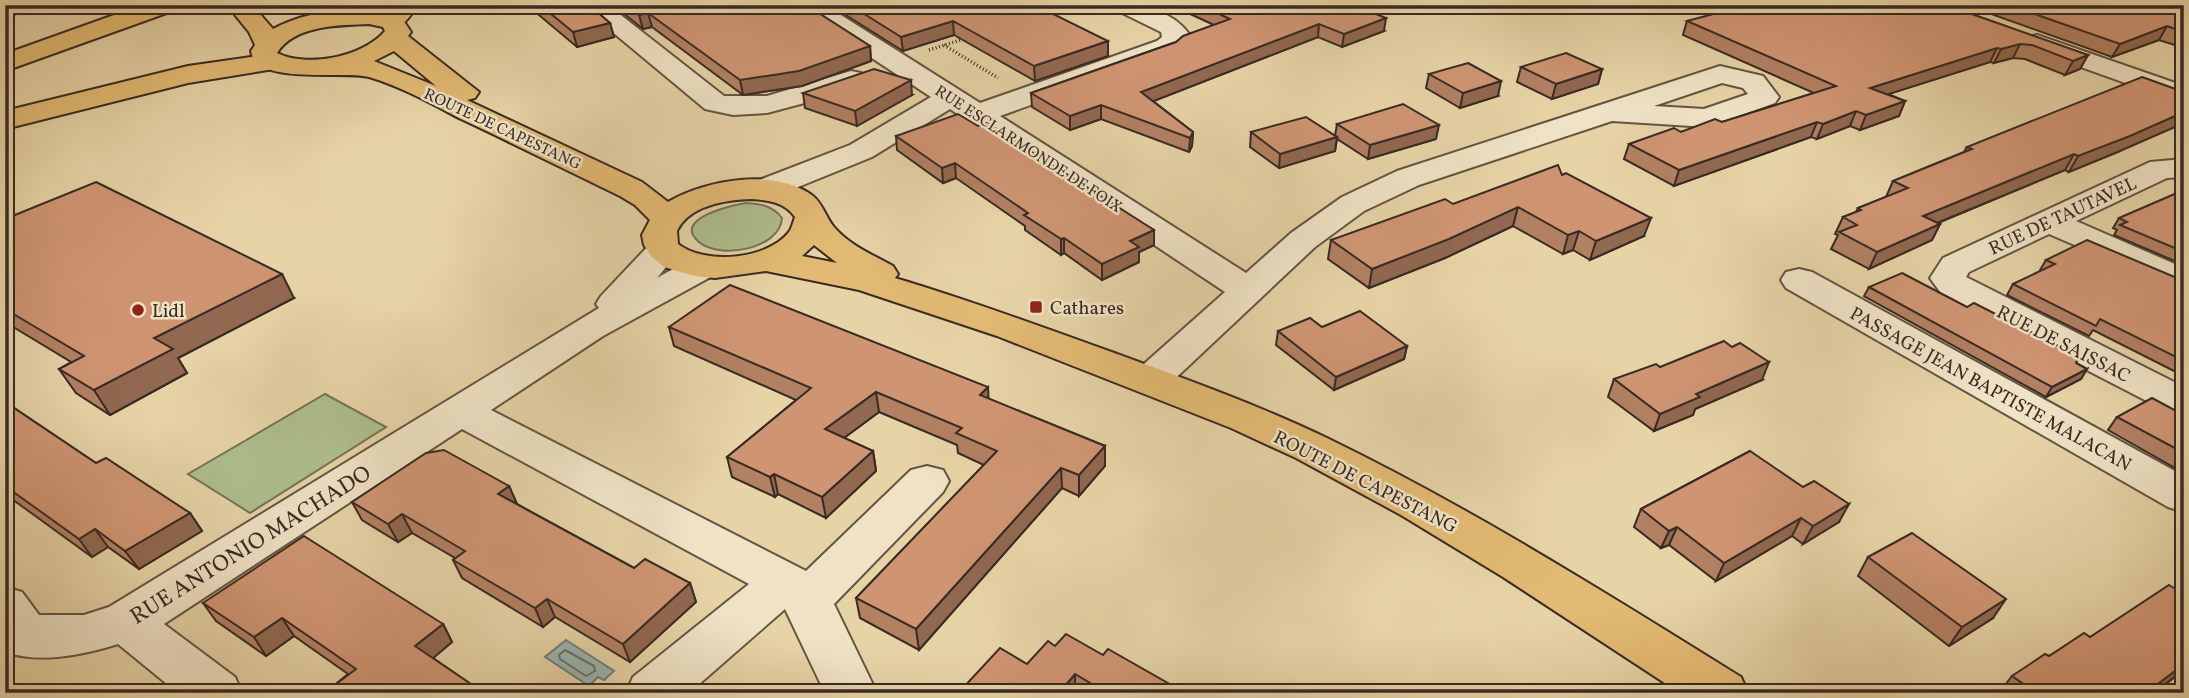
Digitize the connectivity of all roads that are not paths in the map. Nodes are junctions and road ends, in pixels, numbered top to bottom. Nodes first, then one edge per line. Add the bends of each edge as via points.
1 (15, 5) edge
2 (148, 5) edge
3 (166, 5) edge
4 (285, 5) edge
5 (592, 5) edge
6 (808, 5) edge
7 (1125, 5) edge
8 (241, 7) edge
9 (5, 10) edge
10 (337, 19) junction
11 (398, 22) edge
12 (2008, 33) edge
13 (1112, 44) dead end
14 (270, 53) junction
15 (5, 56) edge
16 (1138, 57) junction
17 (5, 63) edge
18 (900, 63) junction
19 (327, 65) junction
20 (2184, 96) edge
21 (949, 98) junction
22 (1610, 111) dead end
23 (977, 114) junction
24 (5, 120) edge
25 (861, 151) junction
26 (2184, 168) edge
27 (765, 189) junction
28 (720, 193) junction
29 (808, 211) junction
30 (2049, 222) junction
31 (665, 234) junction
32 (765, 260) junction
33 (704, 267) junction
34 (1948, 278) joint
35 (1799, 280) dead end
36 (2184, 281) edge
37 (905, 291) junction
38 (1248, 292) junction
39 (590, 328) junction
40 (1150, 380) junction
41 (2184, 404) edge
42 (462, 412) junction
43 (927, 481) dead end
44 (2184, 496) edge
45 (796, 591) junction
46 (125, 622) junction
47 (9, 627) edge
48 (216, 693) edge
49 (652, 693) edge
50 (852, 693) edge
51 (1722, 693) edge

1 - 9 main road
2 - 15 main road
3 - 17 main road
4 - 10 main road via 309,16
5 - 18 street via 715,103 731,107 773,105
6 - 18 street, RUE ESCLARMONDE DE FOIX
7 - 16 street via 1176,34 1166,47
8 - 14 main road via 261,30
10 - 11 main road via 369,17
10 - 14 main road via 296,29
11 - 19 main road via 370,54
11 - 28 main road, ROUTE DE CAPESTANG via 454,86 465,92 675,185
12 - 20 street
13 - 16 street
14 - 19 main road via 285,66
14 - 24 main road
16 - 23 street
18 - 21 street, RUE ESCLARMONDE DE FOIX
19 - 31 main road, ROUTE DE CAPESTANG via 373,69 631,189 646,198
21 - 23 street, RUE ESCLARMONDE DE FOIX
21 - 25 street
22 - 38 street via 1408,178 1353,204 1303,240
23 - 38 street, RUE ESCLARMONDE DE FOIX
25 - 27 street
25 - 29 street
26 - 30 street, RUE DE TAUTAVEL via 2161,169
27 - 28 main road
27 - 29 main road via 788,195
28 - 31 main road via 684,206
29 - 32 main road via 806,234 790,249
29 - 37 main road, ROUTE DE CAPESTANG via 823,235
30 - 34 street, RUE DE TAUTAVEL via 1955,265
30 - 36 street
31 - 33 main road, ROUTE DE CAPESTANG via 678,261
31 - 39 street, RUE ANTONIO MACHADO via 639,280
32 - 33 main road
32 - 37 main road, ROUTE DE CAPESTANG
33 - 39 street, RUE ANTONIO MACHADO
34 - 41 street, RUE DE SAISSAC via 1956,289
35 - 44 street, PASSAGE JEAN BAPTISTE MALACAN
37 - 40 main road, ROUTE DE CAPESTANG
38 - 40 street
39 - 42 street, RUE ANTONIO MACHADO
40 - 51 main road, ROUTE DE CAPESTANG via 1311,448 1498,550
42 - 45 street
42 - 46 street, RUE ANTONIO MACHADO
43 - 45 street
45 - 49 street
45 - 50 street
46 - 47 street, RUE ANTONIO MACHADO via 84,635
46 - 48 street

